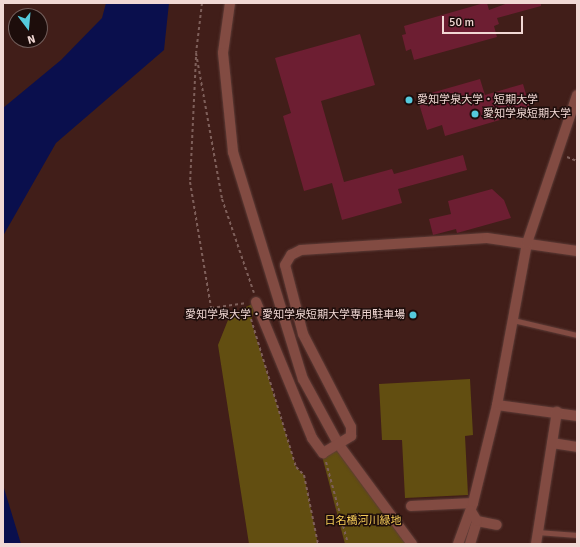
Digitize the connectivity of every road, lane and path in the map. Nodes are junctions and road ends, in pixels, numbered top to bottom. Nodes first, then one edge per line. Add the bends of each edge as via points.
1 (202, 3) edge
2 (230, 3) edge
3 (196, 52) junction
4 (577, 94) edge
5 (527, 243) junction
6 (577, 251) edge
7 (256, 302) junction
8 (513, 320) junction
9 (577, 335) edge
10 (498, 405) junction
11 (557, 412) junction
12 (577, 416) edge
13 (552, 443) junction
14 (339, 445) junction
15 (577, 447) edge
16 (323, 452) junction
17 (411, 506) dead end
18 (472, 507) junction
19 (477, 521) junction
20 (497, 525) dead end
21 (537, 532) junction
22 (577, 535) edge
23 (318, 544) edge
24 (348, 544) edge
25 (412, 544) edge
26 (458, 544) edge
27 (470, 544) edge
28 (536, 544) edge

1 - 3 path
2 - 14 street via 223,53 233,152 303,379
3 - 7 path via 222,199
3 - 7 path via 190,182 211,308
4 - 5 street
5 - 6 street
5 - 8 street
5 - 14 street via 487,238 301,250 291,254 285,265 303,334 351,427 352,436
7 - 16 street via 312,438
7 - 23 path via 251,320 296,467 304,475
8 - 9 lane
8 - 10 street
10 - 11 street
10 - 18 street
11 - 12 street
11 - 13 street
13 - 15 street
13 - 21 street
14 - 16 street
14 - 25 street
16 - 24 path
17 - 18 street
18 - 19 street
18 - 26 street
19 - 20 street
19 - 27 street
21 - 22 lane
21 - 28 street

